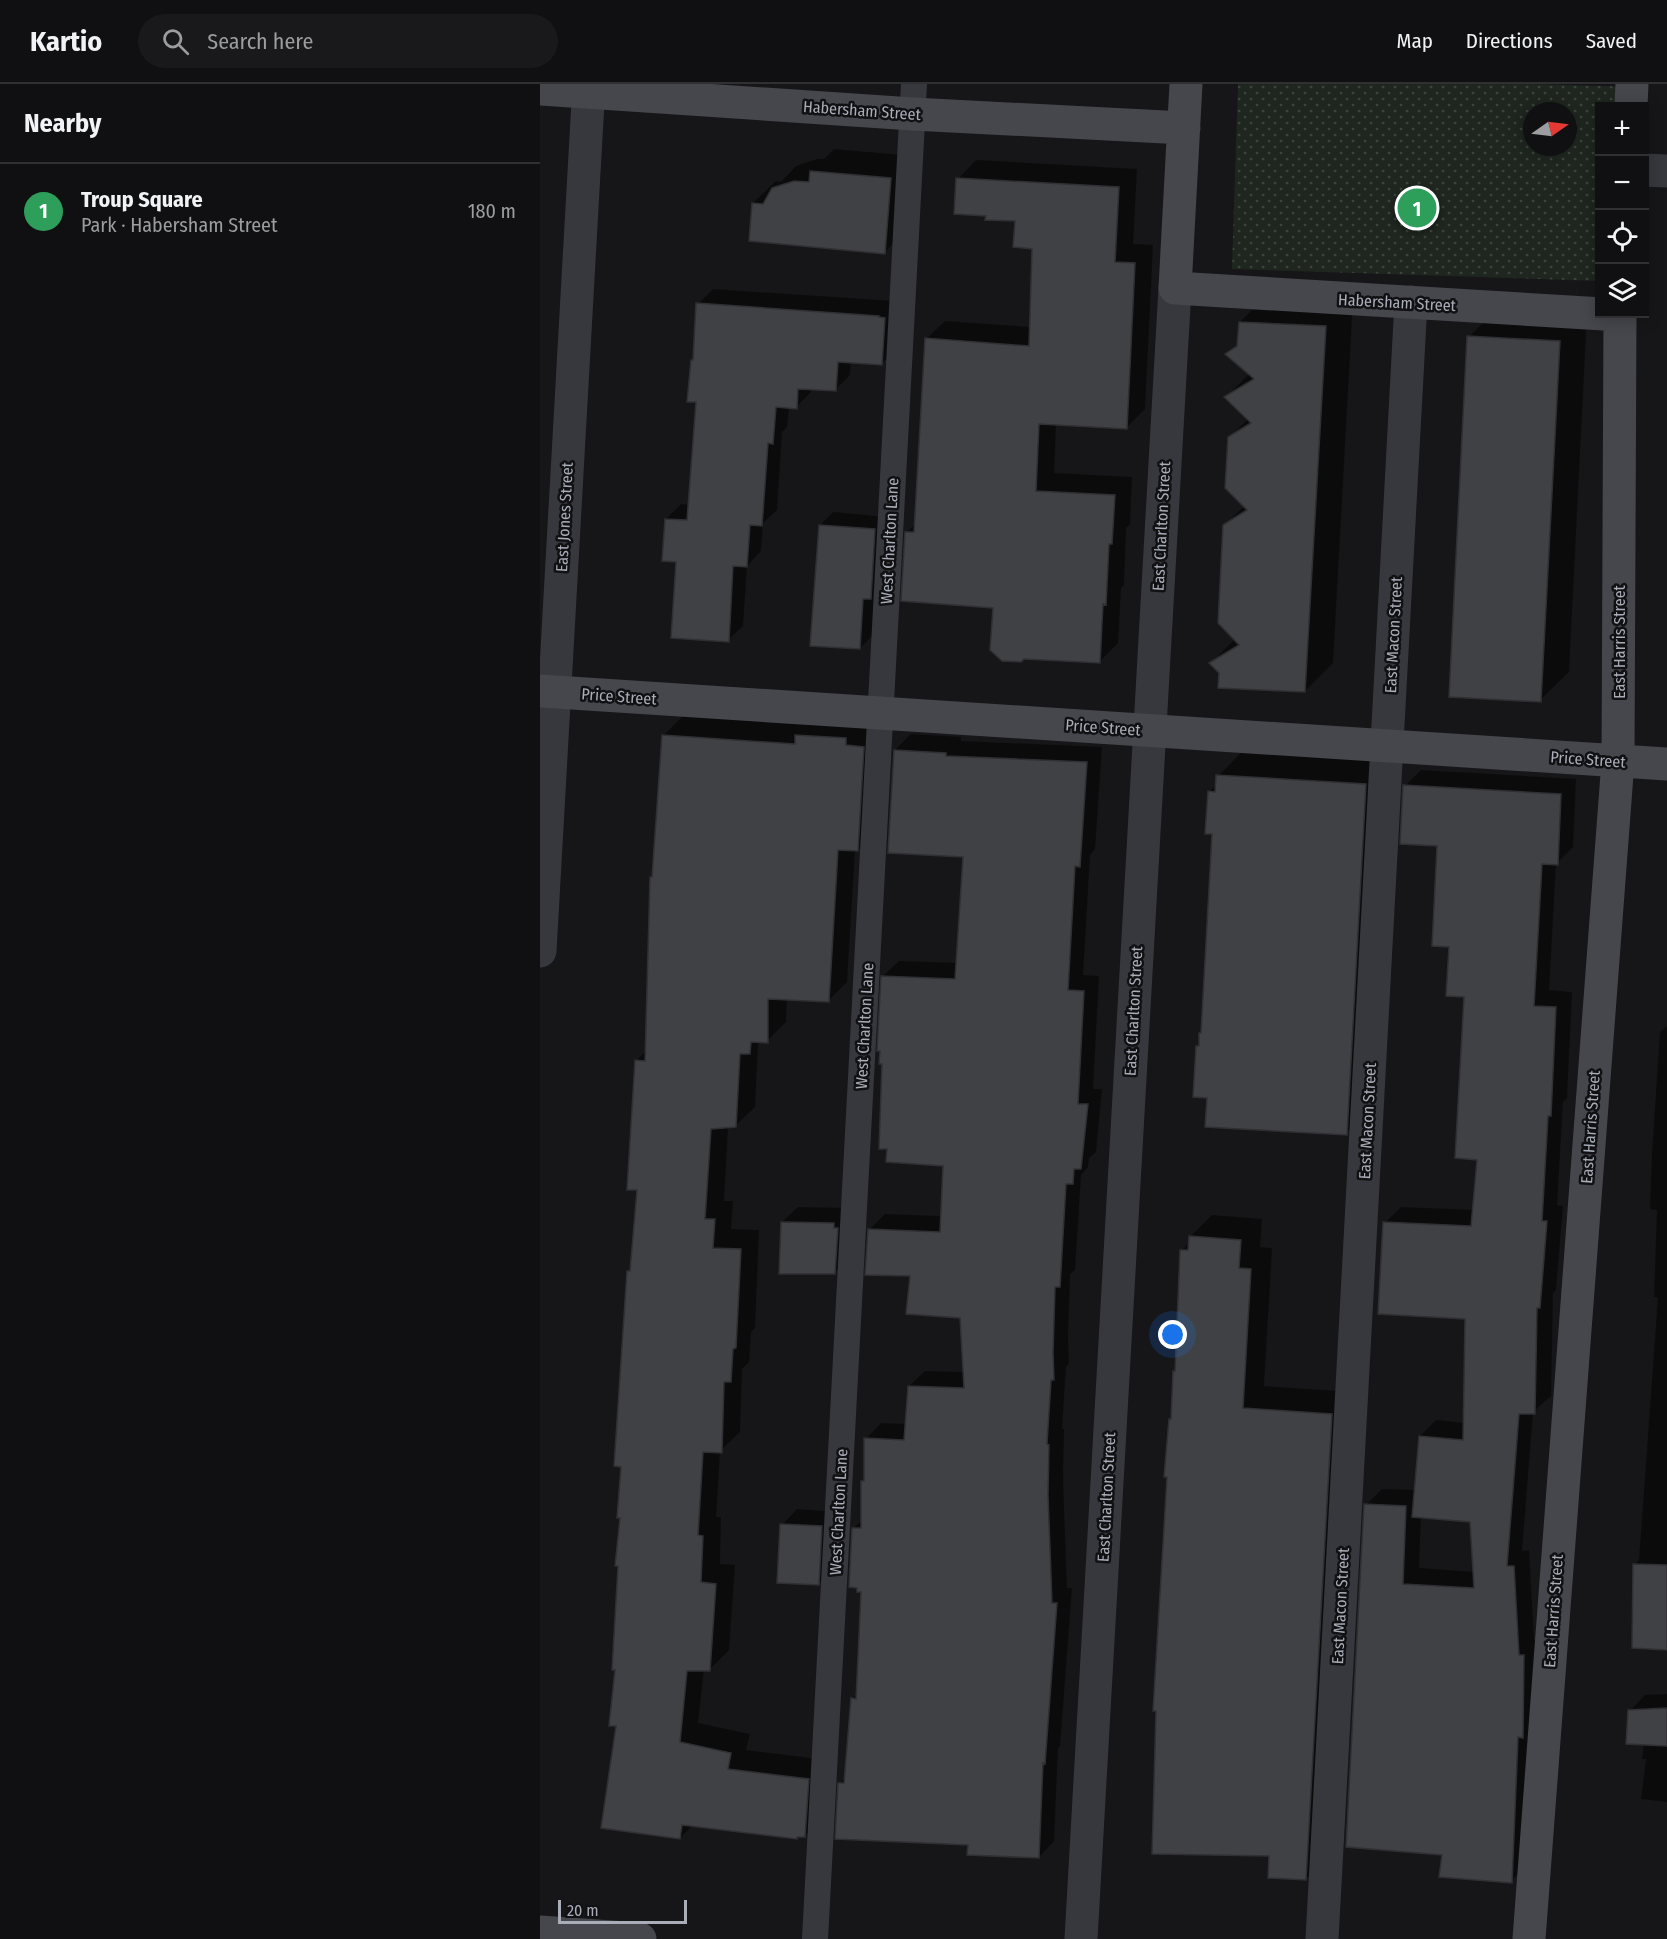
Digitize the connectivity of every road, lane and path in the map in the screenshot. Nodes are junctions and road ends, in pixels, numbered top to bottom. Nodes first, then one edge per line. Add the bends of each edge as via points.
1 (1186, 84) edge
2 (1632, 84) edge
3 (589, 88) edge
4 (540, 89) edge
5 (913, 99) edge
6 (1631, 102) edge
7 (1184, 128) junction
8 (1649, 170) edge
9 (1667, 171) edge
10 (1175, 288) junction
11 (1411, 303) junction
12 (1595, 313) edge
13 (1620, 318) edge
14 (547, 691) edge
15 (881, 713) junction
16 (1149, 730) junction
17 (1387, 746) junction
18 (1618, 761) junction
19 (1667, 764) edge
20 (540, 951) edge
21 (540, 1932) edge
22 (640, 1939) edge
23 (815, 1939) edge
24 (1081, 1939) edge
25 (1322, 1939) edge
26 (1528, 1939) edge

1 - 7 street, East Charlton Street
2 - 6 street
3 - 4 street, Habersham Street
3 - 5 street, Habersham Street
3 - 14 street, East Jones Street
5 - 7 street, Habersham Street
5 - 15 lane, West Charlton Lane
7 - 10 street, East Charlton Street
8 - 9 street
10 - 11 street, Habersham Street
10 - 16 street, East Charlton Street
11 - 12 street, Habersham Street
11 - 17 street, East Macon Street
13 - 18 street, East Harris Street
14 - 15 street, Price Street
14 - 20 street, East Jones Street
15 - 16 street, Price Street
15 - 23 lane, West Charlton Lane
16 - 17 street, Price Street
16 - 24 street, East Charlton Street
17 - 18 street, Price Street
17 - 25 street, East Macon Street
18 - 19 street, Price Street
18 - 26 street, East Harris Street
21 - 22 street

